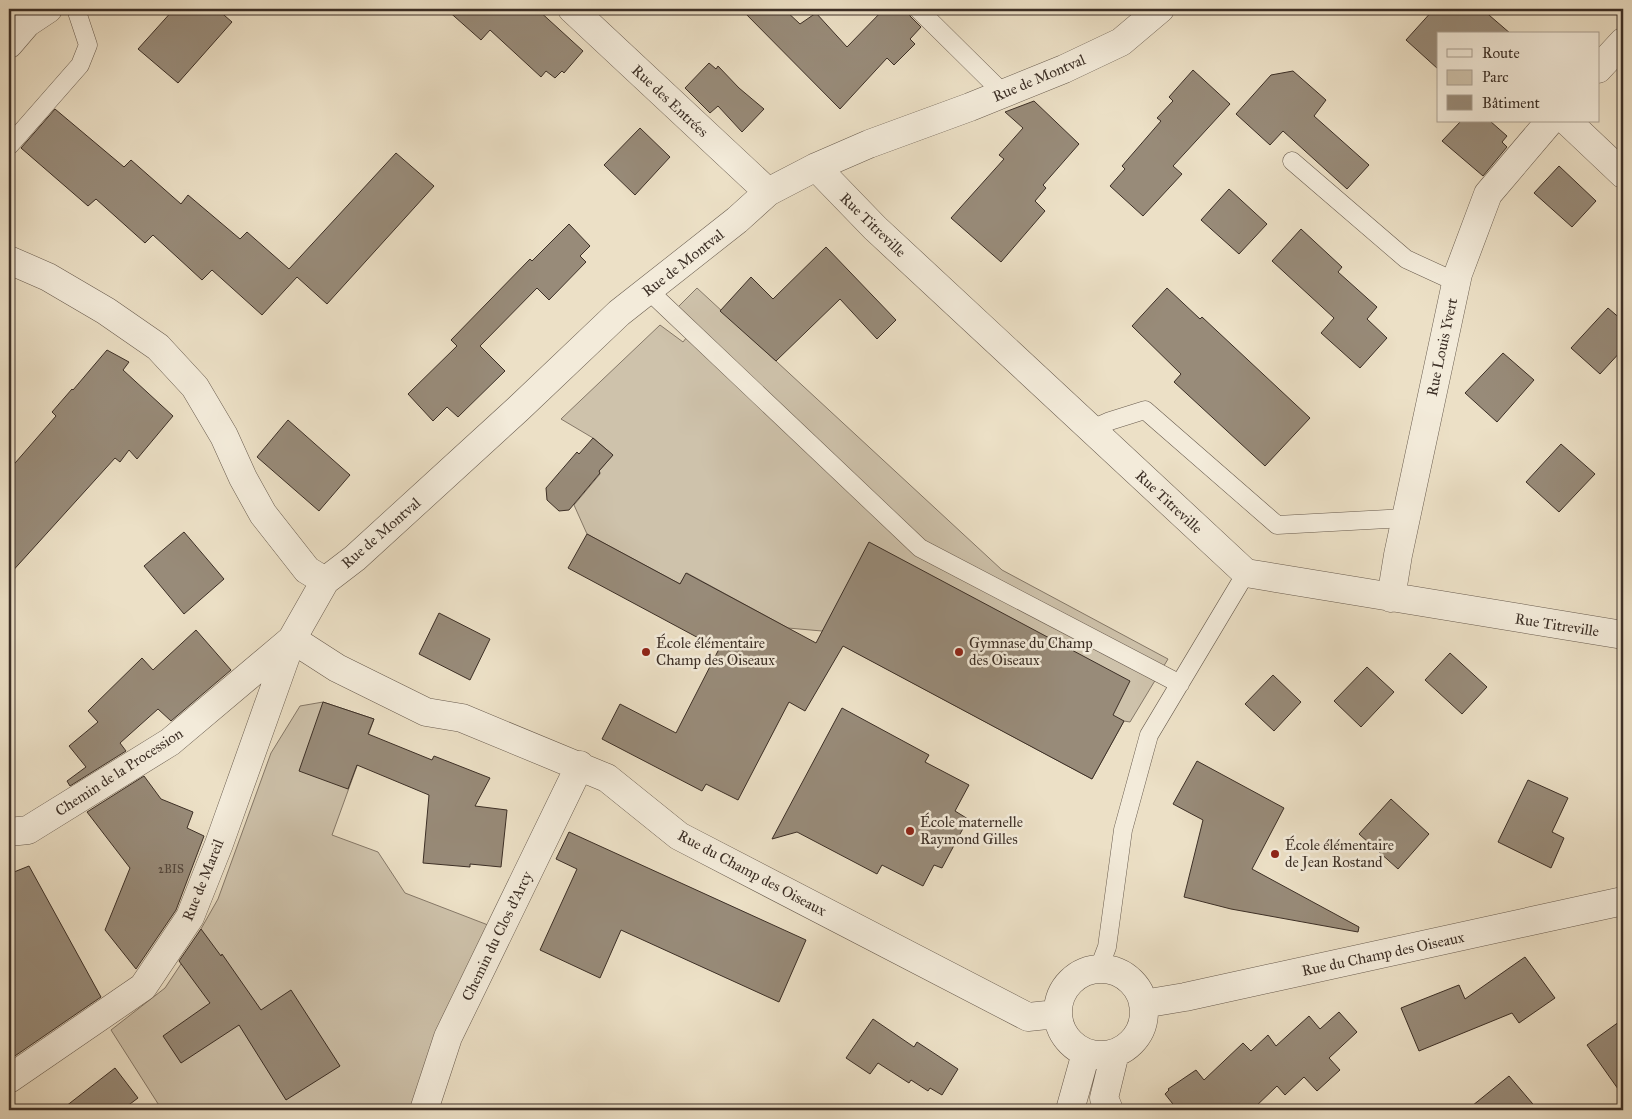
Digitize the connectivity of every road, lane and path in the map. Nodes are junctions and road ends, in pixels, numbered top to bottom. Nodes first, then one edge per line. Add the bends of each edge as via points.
1 (48, 9) edge
2 (76, 9) edge
3 (572, 9) edge
4 (918, 9) edge
5 (1160, 9) edge
6 (1623, 42) edge
7 (9, 44) edge
8 (1600, 67) edge
9 (1004, 94) junction
10 (1549, 122) edge
11 (1568, 122) edge
12 (9, 146) edge
13 (1292, 161) dead end
14 (816, 167) junction
15 (1623, 174) edge
16 (768, 192) junction
17 (9, 260) edge
18 (1456, 282) junction
19 (648, 290) junction
20 (1092, 429) junction
21 (1406, 518) junction
22 (1246, 573) junction
23 (325, 581) junction
24 (1391, 598) junction
25 (1623, 635) edge
26 (292, 639) junction
27 (1180, 684) junction
28 (580, 765) junction
29 (9, 832) edge
30 (1623, 901) edge
31 (1099, 968) junction
32 (1143, 1004) junction
33 (1058, 1014) junction
34 (1115, 1052) junction
35 (1086, 1053) junction
36 (9, 1079) edge
37 (424, 1110) edge
38 (1070, 1110) edge
39 (1109, 1110) edge

1 - 7 street via 28,23
2 - 12 lane via 88,45 80,65
3 - 16 street, Rue des Entrées
4 - 9 lane
5 - 9 street, Rue de Montval via 1121,42
6 - 8 street
9 - 14 street, Rue de Montval
10 - 18 street, Rue Louis Yvert via 1488,194
11 - 15 street
13 - 18 lane via 1406,259
14 - 16 street, Rue de Montval
14 - 20 street, Rue Titreville via 868,222
16 - 19 street, Rue de Montval
17 - 23 street via 48,277 158,347 195,387 224,436 262,514 307,570
18 - 21 street, Rue Louis Yvert
19 - 23 street, Rue de Montval via 619,313 355,558
19 - 27 lane via 920,548
20 - 21 lane via 1145,410 1277,525
20 - 22 street, Rue Titreville
21 - 24 street, Rue Louis Yvert
22 - 24 street, Rue Titreville
22 - 27 lane
23 - 26 street, Rue de Montval
24 - 25 street, Rue Titreville
26 - 28 street, Rue du Champ des Oiseaux via 337,668 426,712 462,718
26 - 29 street, Chemin de la Procession via 170,742 28,830
26 - 36 street, Rue de Mareil via 190,917 143,987
27 - 31 lane via 1149,735 1123,830 1107,946
28 - 33 street, Rue du Champ des Oiseaux via 607,778 679,836 696,845 1028,1017
28 - 37 street, Chemin du Clos d'Arcy via 448,1037
30 - 32 street, Rue du Champ des Oiseaux
31 - 32 street via 1123,974 1139,992
31 - 33 street via 1085,971 1064,988
32 - 34 street via 1144,1016 1135,1039
33 - 35 street via 1066,1038
34 - 35 street via 1101,1055
34 - 39 street via 1104,1098
35 - 38 street

